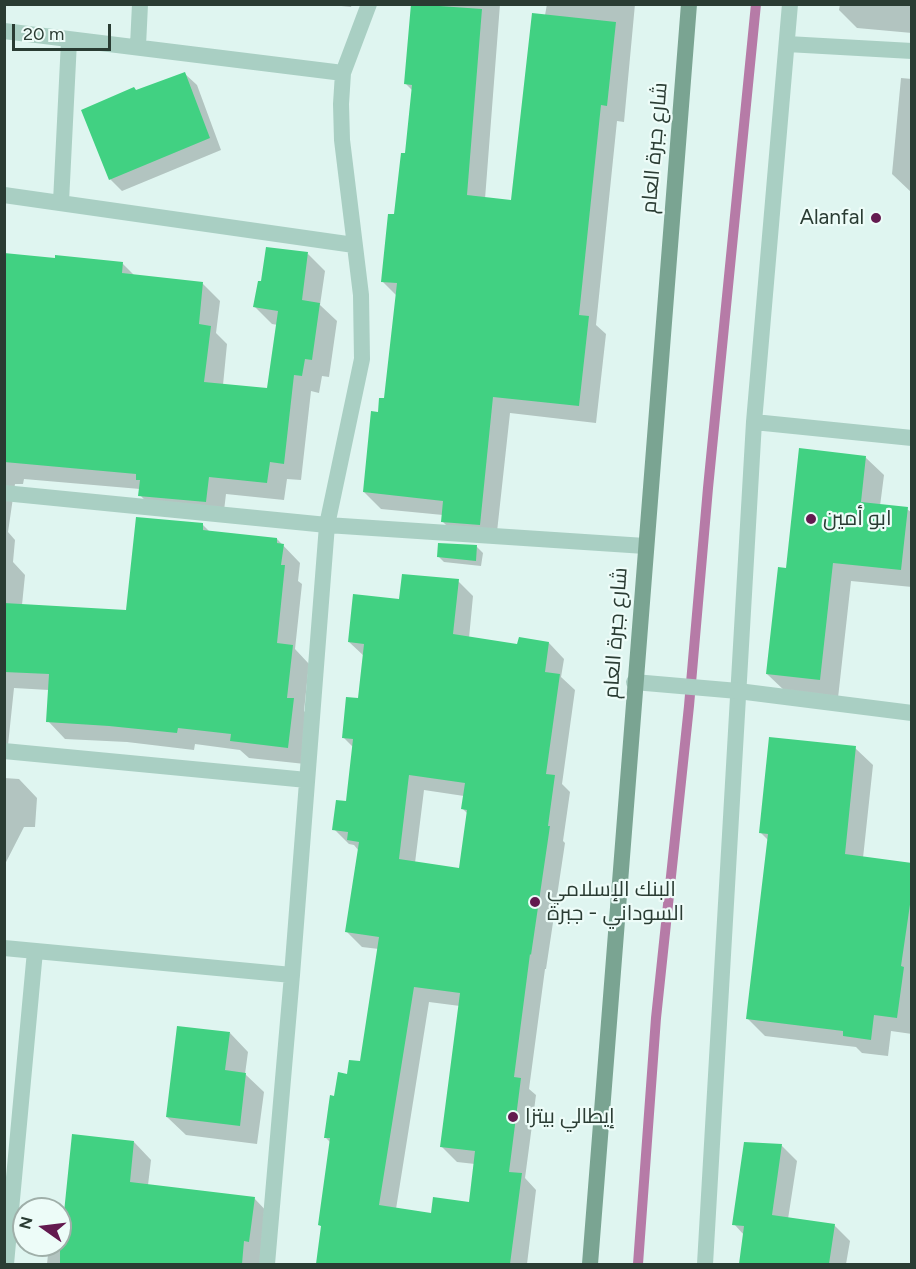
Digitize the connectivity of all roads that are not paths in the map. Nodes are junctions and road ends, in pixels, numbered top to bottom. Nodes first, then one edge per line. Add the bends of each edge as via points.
1 (140, 4) edge
2 (369, 4) edge
3 (689, 4) edge
4 (789, 4) edge
5 (4, 31) edge
6 (69, 41) junction
7 (787, 44) junction
8 (138, 46) junction
9 (912, 51) edge
10 (343, 73) junction
11 (4, 195) edge
12 (60, 202) junction
13 (354, 245) junction
14 (754, 422) junction
15 (912, 438) edge
16 (4, 493) edge
17 (327, 525) junction
18 (645, 546) junction
19 (634, 682) junction
20 (738, 691) junction
21 (912, 713) edge
22 (4, 752) edge
23 (307, 780) junction
24 (4, 948) edge
25 (35, 951) junction
26 (292, 975) junction
27 (6, 1264) edge
28 (267, 1264) edge
29 (590, 1264) edge
30 (705, 1264) edge

1 - 8 street
2 - 10 street
3 - 18 main road, شارع جبرة العام
4 - 7 street
5 - 6 street
6 - 8 street
6 - 12 street
7 - 9 street
7 - 14 street
8 - 10 street
10 - 13 street via 342,140
11 - 12 street
12 - 13 street
13 - 17 street via 361,295 362,359
14 - 15 street
14 - 20 street
16 - 17 street
17 - 18 street
17 - 23 street
18 - 19 main road, شارع جبرة العام
19 - 20 street
19 - 29 main road, شارع جبرة العام
20 - 21 street
20 - 30 street
22 - 23 street
23 - 26 street
24 - 25 street
25 - 26 street
25 - 27 street
26 - 28 street

